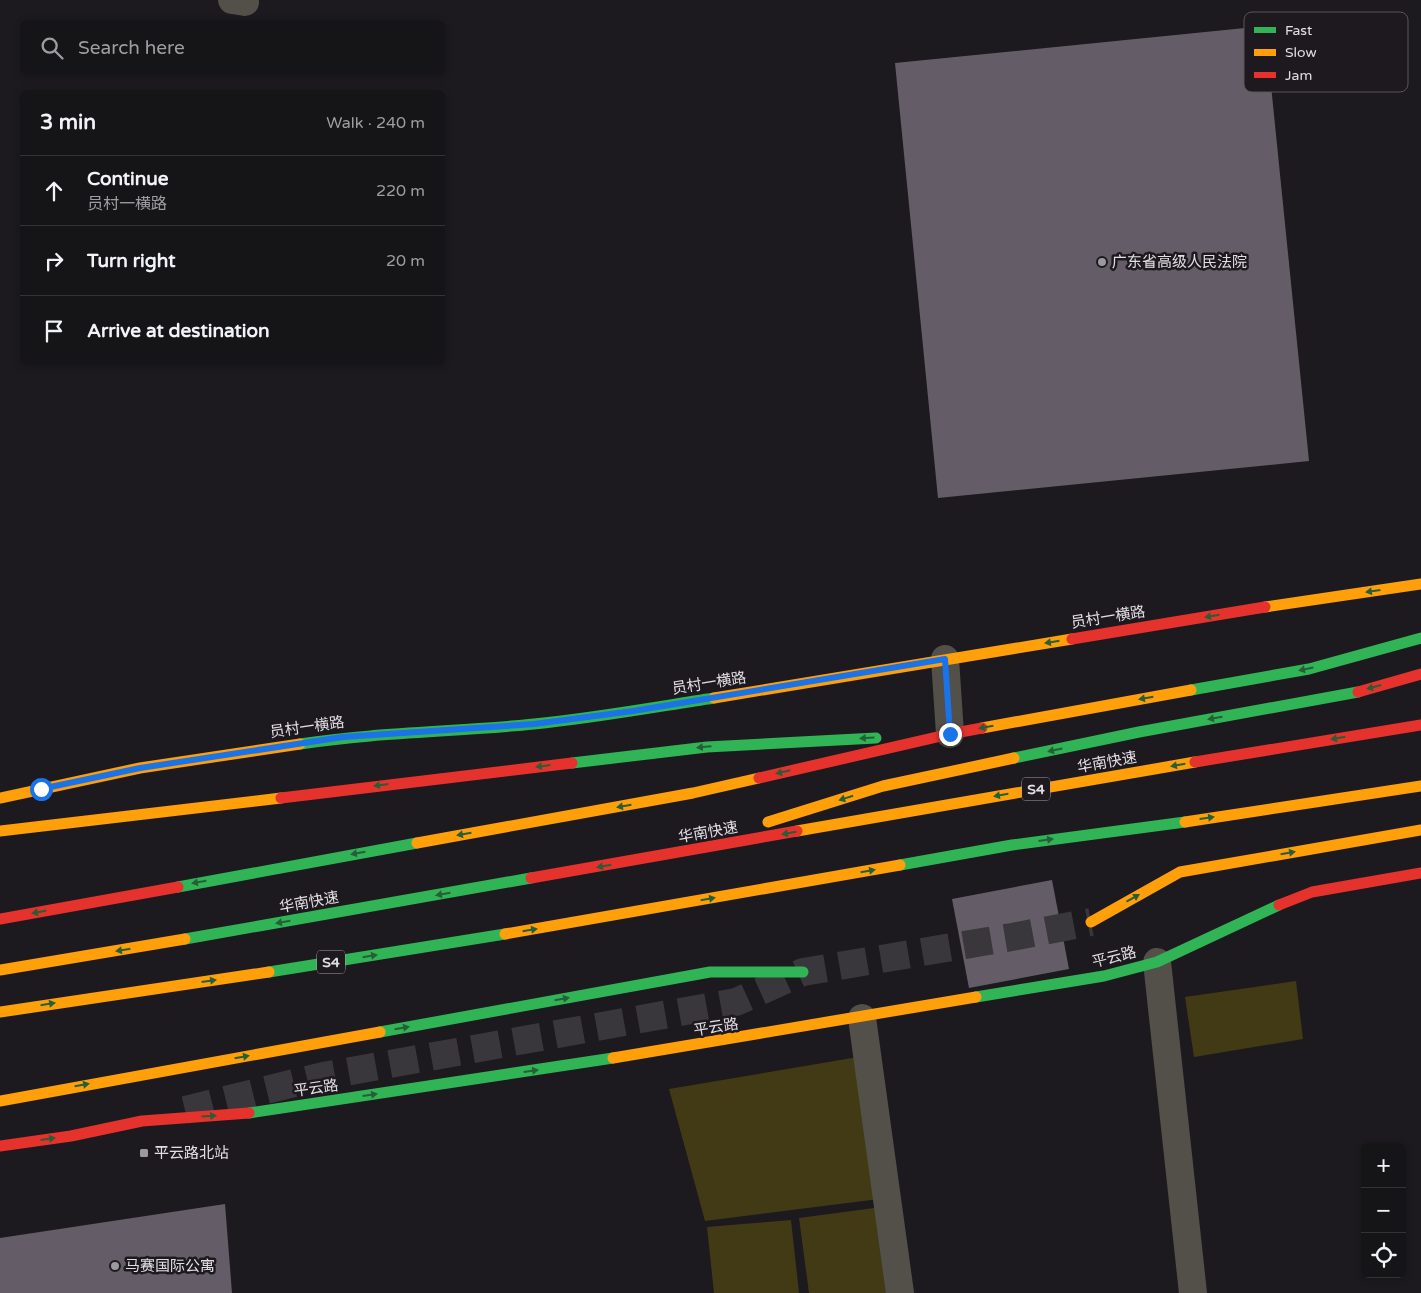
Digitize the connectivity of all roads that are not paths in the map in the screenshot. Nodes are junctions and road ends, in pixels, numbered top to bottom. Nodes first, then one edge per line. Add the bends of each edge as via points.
1 (1421, 584) edge
2 (1421, 638) edge
3 (945, 659) junction
4 (1421, 674) edge
5 (1421, 725) edge
6 (950, 734) junction
7 (1421, 786) edge
8 (0, 798) edge
9 (0, 830) edge
10 (1421, 830) edge
11 (652, 858) junction
12 (1421, 873) edge
13 (0, 919) edge
14 (1091, 922) tunnel mouth
15 (1157, 962) junction
16 (0, 970) edge
17 (802, 972) dead end
18 (0, 1012) edge
19 (862, 1018) junction
20 (0, 1101) edge
21 (0, 1146) edge
22 (900, 1293) edge
23 (1193, 1293) edge

1 -> 3 main road, 员村一横路
2 -> 6 main road via 1310,669
3 - 6 street
3 - 8 main road, 员村一横路 via 633,711 534,724 334,738 140,768
4 -> 11 main road via 1347,695 1139,732 883,786
5 -> 11 main road, 华南快速 / S4
6 -> 9 main road via 707,747
6 -> 13 main road via 693,793
18 -> 7 main road, S4 via 286,970 1012,845
14 -> 10 main road via 1180,872
11 -> 16 main road, 华南快速 / S4
12 - 15 main road, 平云路 via 1312,892
15 - 19 main road, 平云路 via 1104,976
15 - 23 street
20 -> 17 main road via 710,972
21 -> 19 main road, 平云路 via 142,1121 270,1110
19 - 22 street

